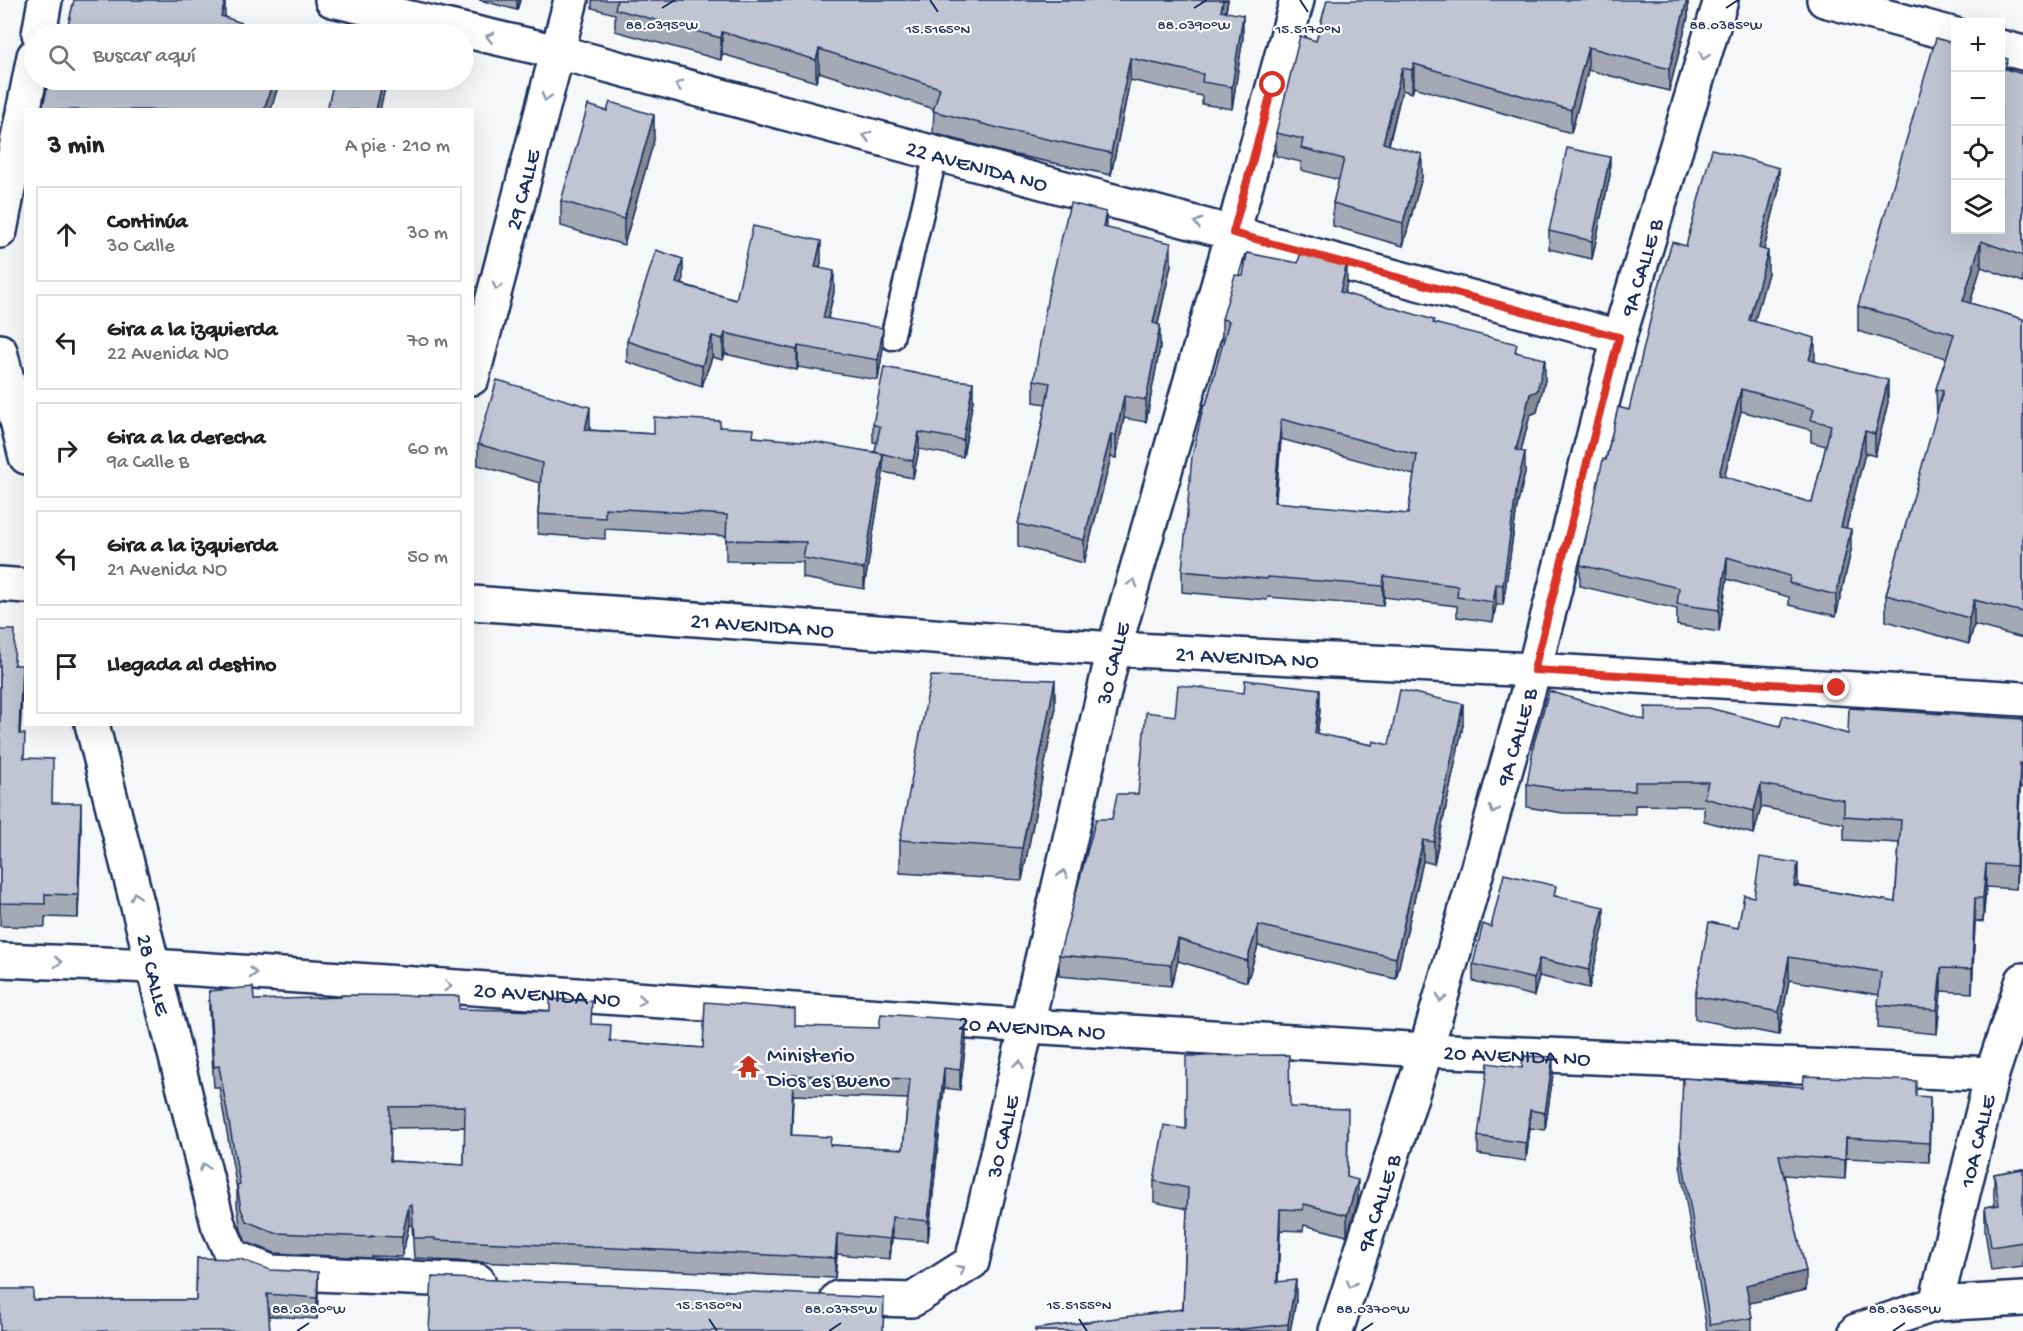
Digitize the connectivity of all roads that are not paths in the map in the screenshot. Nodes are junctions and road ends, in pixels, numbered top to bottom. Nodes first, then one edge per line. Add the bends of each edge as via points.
1 (45, 0) edge
2 (332, 0) edge
3 (572, 0) edge
4 (1297, 0) edge
5 (1721, 0) edge
6 (1824, 0) edge
7 (41, 24) edge
8 (436, 24) edge
9 (474, 33) edge
10 (1951, 34) edge
11 (2005, 48) edge
12 (558, 52) junction
13 (2023, 53) edge
14 (27, 90) edge
15 (936, 154) junction
16 (0, 231) edge
17 (1233, 233) junction
18 (1619, 337) junction
19 (892, 338) dead end
20 (0, 351) edge
21 (474, 370) edge
22 (24, 449) edge
23 (0, 584) edge
24 (24, 586) edge
25 (474, 603) edge
26 (1114, 649) junction
27 (1534, 670) junction
28 (2023, 699) edge
29 (93, 726) edge
30 (0, 960) edge
31 (153, 966) junction
32 (2023, 980) edge
33 (1028, 1026) junction
34 (1426, 1050) junction
35 (1992, 1074) junction
36 (507, 1283) edge
37 (813, 1297) edge
38 (2023, 1299) edge
39 (1936, 1304) junction
40 (1336, 1331) edge
41 (1856, 1331) edge

1 - 7 street
8 -> 2 street, 22 AVENIDA NO
3 - 12 street, 29 CALLE
4 - 17 street, 30 CALLE
5 -> 18 street, 9A CALLE B
6 - 10 street
12 -> 9 street, 22 AVENIDA NO
11 - 13 street
15 -> 12 street, 22 AVENIDA NO
12 -> 21 street, 29 CALLE
14 - 16 street
17 -> 15 street, 22 AVENIDA NO
15 - 19 lane
17 - 18 street, 22 AVENIDA NO
26 -> 17 street, 30 CALLE
18 - 27 street, 9A CALLE B
20 - 22 street
23 - 24 street
25 - 26 street, 21 AVENIDA NO
26 - 27 street, 21 AVENIDA NO
33 -> 26 street, 30 CALLE
27 - 28 street, 21 AVENIDA NO
27 -> 34 street, 9A CALLE B
31 -> 29 street, 28 CALLE
30 -> 31 street, 20 AVENIDA NO
31 -> 33 street, 20 AVENIDA NO
36 -> 31 street, 28 CALLE via 271,1272 232,1256 218,1224
32 - 35 street, 10A CALLE
33 - 34 street, 20 AVENIDA NO
37 -> 33 street, 30 CALLE via 912,1300 972,1262
34 - 35 street, 20 AVENIDA NO
34 -> 40 street, 9A CALLE B
35 - 39 street, 10A CALLE
38 - 39 street
39 - 41 street

